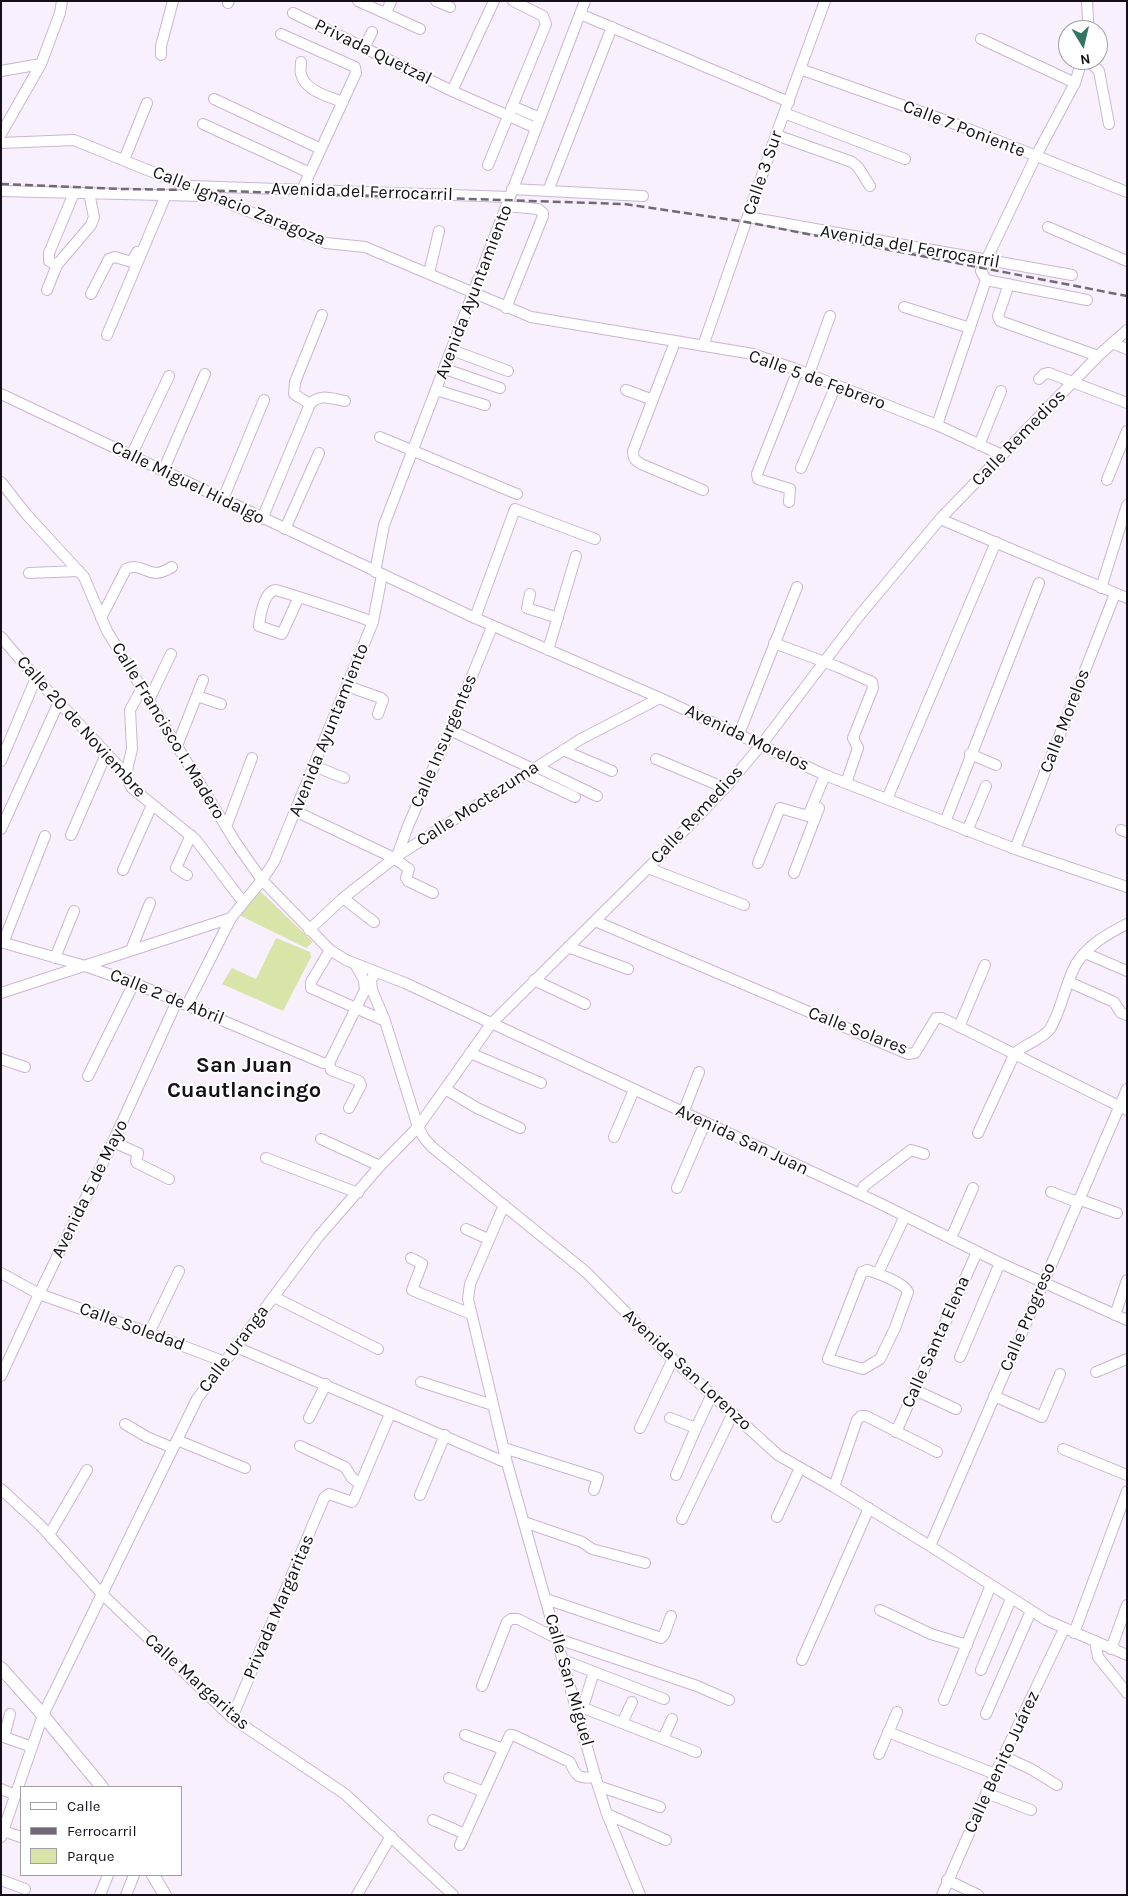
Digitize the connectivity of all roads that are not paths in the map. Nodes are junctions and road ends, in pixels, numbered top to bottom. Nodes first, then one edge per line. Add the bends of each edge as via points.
1 (62, 1) edge
2 (173, 1) edge
3 (358, 1) edge
4 (391, 1) edge
5 (436, 1) edge
6 (494, 1) edge
7 (514, 1) edge
8 (585, 1) edge
9 (825, 1) edge
10 (1087, 1) edge
11 (450, 7) dead end
12 (386, 13) junction
13 (293, 14) dead end
14 (580, 14) junction
15 (1088, 20) edge
16 (612, 27) junction
17 (420, 29) dead end
18 (372, 32) dead end
19 (281, 34) dead end
20 (981, 39) dead end
21 (364, 48) junction
22 (161, 55) dead end
23 (301, 62) dead end
24 (41, 64) junction
25 (800, 69) junction
26 (1079, 70) edge
27 (1098, 70) edge
28 (1, 71) edge
29 (1075, 83) junction
30 (452, 91) junction
31 (214, 99) dead end
32 (147, 102) dead end
33 (343, 102) junction
34 (789, 102) junction
35 (510, 111) junction
36 (784, 114) junction
37 (540, 118) junction
38 (204, 124) dead end
39 (1109, 124) dead end
40 (536, 128) junction
41 (1, 134) edge
42 (776, 134) junction
43 (1, 143) edge
44 (321, 149) junction
45 (1036, 156) junction
46 (905, 159) dead end
47 (124, 160) junction
48 (488, 165) dead end
49 (310, 173) junction
50 (184, 185) junction
51 (870, 186) dead end
52 (302, 190) junction
53 (1, 191) edge
54 (548, 191) junction
55 (1127, 192) edge
56 (74, 193) junction
57 (89, 193) junction
58 (163, 195) junction
59 (209, 196) junction
60 (643, 196) dead end
61 (509, 198) junction
62 (748, 217) junction
63 (1048, 227) dead end
64 (439, 231) dead end
65 (986, 261) junction
66 (1127, 261) edge
67 (56, 265) junction
68 (429, 272) junction
69 (1072, 275) dead end
70 (986, 280) junction
71 (1009, 284) junction
72 (47, 290) dead end
73 (473, 293) junction
74 (91, 294) dead end
75 (1087, 300) dead end
76 (904, 307) dead end
77 (506, 308) junction
78 (322, 315) dead end
79 (830, 316) dead end
80 (970, 328) junction
81 (1127, 330) edge
82 (107, 335) dead end
83 (675, 342) junction
84 (1112, 343) junction
85 (703, 346) junction
86 (1127, 349) edge
87 (452, 350) junction
88 (1098, 356) junction
89 (445, 369) junction
90 (798, 370) junction
91 (508, 371) dead end
92 (205, 374) dead end
93 (809, 374) junction
94 (169, 376) dead end
95 (1039, 379) dead end
96 (1074, 382) junction
97 (836, 385) junction
98 (500, 388) dead end
99 (436, 390) junction
100 (626, 390) dead end
101 (1001, 392) dead end
102 (1, 394) edge
103 (264, 400) dead end
104 (653, 400) junction
105 (345, 401) dead end
106 (1127, 403) edge
107 (310, 404) junction
108 (485, 405) dead end
109 (937, 425) junction
110 (1127, 431) edge
111 (380, 437) dead end
112 (979, 445) junction
113 (413, 451) junction
114 (319, 453) dead end
115 (1002, 455) junction
116 (131, 456) junction
117 (801, 468) dead end
118 (163, 471) junction
119 (1107, 480) dead end
120 (1, 482) edge
121 (703, 490) dead end
122 (517, 494) dead end
123 (223, 500) junction
124 (789, 502) dead end
125 (1127, 505) edge
126 (262, 518) junction
127 (940, 518) junction
128 (284, 529) junction
129 (595, 540) dead end
130 (996, 542) junction
131 (576, 556) dead end
132 (172, 567) dead end
133 (79, 571) junction
134 (379, 573) junction
135 (29, 574) dead end
136 (1039, 583) dead end
137 (797, 588) dead end
138 (1101, 588) junction
139 (530, 594) dead end
140 (1115, 594) junction
141 (299, 597) junction
142 (1127, 598) edge
143 (101, 618) junction
144 (475, 618) junction
145 (558, 618) junction
146 (373, 622) junction
147 (492, 626) junction
148 (1, 637) edge
149 (774, 643) junction
150 (548, 650) junction
151 (171, 654) dead end
152 (823, 662) junction
153 (36, 678) junction
154 (203, 680) dead end
155 (347, 686) junction
156 (142, 688) junction
157 (197, 696) junction
158 (660, 698) junction
159 (149, 700) junction
160 (59, 702) junction
161 (221, 704) dead end
162 (378, 714) dead end
163 (450, 730) junction
164 (739, 734) junction
165 (762, 744) junction
166 (177, 746) junction
167 (563, 750) junction
168 (107, 752) junction
169 (970, 754) junction
170 (252, 758) dead end
171 (656, 759) dead end
172 (1, 761) edge
173 (314, 766) junction
174 (996, 766) dead end
175 (532, 770) junction
176 (612, 771) dead end
177 (126, 774) junction
178 (828, 776) junction
179 (344, 778) dead end
180 (846, 783) junction
181 (986, 786) dead end
182 (725, 788) junction
183 (597, 796) dead end
184 (575, 798) dead end
185 (887, 799) junction
186 (152, 805) junction
187 (296, 811) junction
188 (945, 822) junction
189 (226, 827) junction
190 (1, 829) edge
191 (967, 830) junction
192 (71, 834) dead end
193 (191, 835) junction
194 (45, 836) dead end
195 (1015, 849) junction
196 (396, 857) junction
197 (758, 863) dead end
198 (648, 868) junction
199 (123, 870) dead end
200 (794, 873) dead end
201 (187, 875) dead end
202 (262, 880) junction
203 (1127, 887) edge
204 (433, 893) dead end
205 (343, 898) junction
206 (243, 902) junction
207 (150, 903) dead end
208 (744, 905) dead end
209 (74, 911) dead end
210 (231, 918) junction
211 (595, 921) junction
212 (374, 922) dead end
213 (1127, 924) edge
214 (309, 930) junction
215 (2, 942) edge
216 (568, 947) junction
217 (131, 950) junction
218 (330, 950) junction
219 (1085, 953) junction
220 (55, 958) junction
221 (355, 964) junction
222 (85, 966) junction
223 (985, 966) dead end
224 (628, 969) dead end
225 (1127, 971) edge
226 (376, 972) junction
227 (534, 980) junction
228 (1069, 982) junction
229 (134, 983) junction
230 (1, 993) edge
231 (177, 1001) junction
232 (586, 1004) dead end
233 (187, 1005) junction
234 (356, 1008) junction
235 (1127, 1015) edge
236 (385, 1021) junction
237 (491, 1024) junction
238 (959, 1027) junction
239 (470, 1053) junction
240 (1015, 1053) junction
241 (1, 1059) edge
242 (329, 1063) junction
243 (25, 1067) dead end
244 (699, 1072) dead end
245 (88, 1076) dead end
246 (541, 1083) dead end
247 (445, 1089) junction
248 (1127, 1089) edge
249 (634, 1090) junction
250 (349, 1108) dead end
251 (1123, 1108) edge
252 (682, 1112) junction
253 (705, 1123) junction
254 (418, 1127) junction
255 (520, 1128) dead end
256 (978, 1133) dead end
257 (614, 1137) dead end
258 (321, 1139) dead end
259 (113, 1142) junction
260 (924, 1154) dead end
261 (266, 1158) dead end
262 (380, 1166) junction
263 (169, 1179) dead end
264 (677, 1188) dead end
265 (973, 1188) dead end
266 (1050, 1192) dead end
267 (358, 1193) junction
268 (860, 1194) junction
269 (1078, 1201) junction
270 (504, 1205) junction
271 (1117, 1213) dead end
272 (904, 1216) junction
273 (466, 1229) dead end
274 (951, 1238) junction
275 (488, 1239) junction
276 (976, 1252) junction
277 (411, 1258) dead end
278 (1000, 1263) junction
279 (179, 1272) dead end
280 (1, 1273) edge
281 (878, 1273) junction
282 (1127, 1280) edge
283 (1042, 1283) junction
284 (39, 1294) junction
285 (274, 1297) junction
286 (471, 1314) junction
287 (1115, 1315) junction
288 (1127, 1320) edge
289 (149, 1333) junction
290 (236, 1347) junction
291 (378, 1349) dead end
292 (960, 1357) dead end
293 (673, 1359) junction
294 (1127, 1360) edge
295 (224, 1362) junction
296 (1096, 1372) dead end
297 (1060, 1374) dead end
298 (1, 1376) edge
299 (421, 1382) dead end
300 (326, 1384) junction
301 (915, 1390) junction
302 (712, 1394) junction
303 (994, 1396) junction
304 (493, 1405) junction
305 (956, 1409) dead end
306 (733, 1413) junction
307 (390, 1414) junction
308 (309, 1418) dead end
309 (670, 1418) dead end
310 (125, 1424) dead end
311 (640, 1428) dead end
312 (696, 1428) junction
313 (896, 1432) junction
314 (445, 1435) junction
315 (175, 1444) junction
316 (300, 1446) dead end
317 (504, 1448) junction
318 (1063, 1449) dead end
319 (937, 1452) dead end
320 (507, 1463) junction
321 (245, 1468) dead end
322 (800, 1468) junction
323 (87, 1470) dead end
324 (676, 1475) dead end
325 (1127, 1476) edge
326 (360, 1484) junction
327 (834, 1486) junction
328 (1, 1489) edge
329 (594, 1490) dead end
330 (1127, 1491) edge
331 (420, 1495) dead end
332 (869, 1508) junction
333 (777, 1517) dead end
334 (682, 1519) dead end
335 (524, 1522) junction
336 (49, 1535) junction
337 (930, 1546) junction
338 (645, 1563) dead end
339 (991, 1585) junction
340 (102, 1594) junction
341 (546, 1598) junction
342 (1011, 1599) junction
343 (1127, 1605) edge
344 (880, 1610) dead end
345 (1031, 1611) junction
346 (671, 1616) dead end
347 (1069, 1631) junction
348 (558, 1639) junction
349 (1095, 1641) junction
350 (967, 1645) junction
351 (1111, 1649) junction
352 (1127, 1655) edge
353 (563, 1660) junction
354 (802, 1660) dead end
355 (1, 1668) edge
356 (981, 1670) dead end
357 (592, 1678) dead end
358 (482, 1686) dead end
359 (1127, 1693) edge
360 (664, 1699) dead end
361 (729, 1700) dead end
362 (944, 1700) dead end
363 (632, 1702) dead end
364 (579, 1706) junction
365 (897, 1712) dead end
366 (10, 1714) dead end
367 (986, 1714) dead end
368 (43, 1715) junction
369 (232, 1718) junction
370 (672, 1719) dead end
371 (622, 1723) junction
372 (888, 1732) junction
373 (465, 1735) dead end
374 (663, 1739) junction
375 (32, 1747) junction
376 (503, 1749) junction
377 (696, 1752) dead end
378 (879, 1754) dead end
379 (1004, 1756) junction
380 (995, 1774) junction
381 (449, 1778) dead end
382 (597, 1782) junction
383 (1057, 1785) dead end
384 (101, 1786) edge
385 (1, 1790) edge
386 (484, 1792) junction
387 (986, 1793) junction
388 (15, 1795) junction
389 (660, 1807) dead end
390 (1031, 1810) dead end
391 (607, 1814) junction
392 (433, 1820) dead end
393 (2, 1834) edge
394 (465, 1834) junction
395 (391, 1836) junction
396 (20, 1837) edge
397 (666, 1840) dead end
398 (460, 1845) dead end
399 (108, 1876) edge
400 (134, 1876) edge
401 (155, 1876) edge
402 (1, 1880) edge
403 (947, 1880) junction
404 (25, 1889) dead end
405 (642, 1894) edge
406 (100, 1895) edge
407 (126, 1895) edge
408 (165, 1895) edge
409 (357, 1895) edge
410 (454, 1895) edge
411 (942, 1895) edge
412 (978, 1895) edge

1 - 24 street
2 - 22 street
3 - 12 street
4 - 12 street
5 - 11 street
6 - 30 street
7 - 35 street via 541,14 546,24
8 - 14 street, Avenida Ayuntamiento
9 - 25 street, Calle 3 Sur
10 - 15 street
12 - 17 street
13 - 21 street, Privada Quetzal
14 - 16 street
14 - 37 street, Avenida Ayuntamiento
16 - 34 street
16 - 54 street
18 - 21 street
19 - 33 street via 355,67 356,73
20 - 29 street
21 - 30 street, Privada Quetzal
23 - 33 street via 300,74 307,84
24 - 28 street
24 - 41 street
25 - 34 street, Calle 3 Sur
25 - 45 street, Calle 7 Poniente
26 - 29 street
27 - 39 street
29 - 45 street
30 - 35 street, Privada Quetzal
31 - 44 street
32 - 47 street
33 - 44 street
34 - 36 street, Calle 3 Sur
35 - 37 street
35 - 40 street
35 - 48 street
36 - 42 street, Calle 3 Sur
36 - 46 street
37 - 40 street, Avenida Ayuntamiento
38 - 49 street
40 - 61 street, Avenida Ayuntamiento
42 - 51 street via 852,162
42 - 62 street, Calle 3 Sur
43 - 47 street, Calle Ignacio Zaragoza via 74,140
44 - 49 street
45 - 55 street, Calle 7 Poniente
45 - 65 street
47 - 50 street, Calle Ignacio Zaragoza
49 - 52 street
50 - 52 street, Avenida del Ferrocarril
50 - 59 street, Calle Ignacio Zaragoza
52 - 61 street, Avenida del Ferrocarril
53 - 56 street
54 - 60 street, Avenida del Ferrocarril
54 - 61 street, Avenida del Ferrocarril
56 - 57 street
56 - 67 street via 49,253 49,261
57 - 58 street
57 - 67 street via 94,217 91,225
58 - 59 street
58 - 74 street via 133,260 109,259
58 - 82 street
59 - 68 street, Calle Ignacio Zaragoza via 326,243 365,247
61 - 73 street, Avenida Ayuntamiento
61 - 77 street via 538,209 543,216
62 - 65 street, Avenida del Ferrocarril
62 - 85 street, Calle 3 Sur
63 - 66 street
64 - 68 street
65 - 69 street, Avenida del Ferrocarril
65 - 70 street via 981,271
67 - 72 street
68 - 73 street, Calle Ignacio Zaragoza
70 - 71 street
70 - 80 street
71 - 75 street
71 - 88 street via 998,316 1000,321
73 - 77 street, Calle 5 de Febrero
73 - 87 street, Avenida Ayuntamiento
76 - 80 street
77 - 83 street, Calle 5 de Febrero via 554,322
78 - 107 street via 295,382 294,394
79 - 93 street
80 - 109 street
81 - 84 street, Calle Remedios
83 - 85 street, Calle 5 de Febrero
83 - 104 street
84 - 86 street
84 - 88 street, Calle Remedios
85 - 90 street, Calle 5 de Febrero via 753,354
87 - 89 street, Avenida Ayuntamiento
87 - 91 street
88 - 96 street, Calle Remedios
89 - 98 street
89 - 99 street, Avenida Ayuntamiento
90 - 93 street, Calle 5 de Febrero
90 - 124 street via 756,474 758,479 788,488
92 - 118 street
93 - 97 street, Calle 5 de Febrero
94 - 116 street
95 - 96 street via 1049,373
96 - 106 street
96 - 115 street, Calle Remedios
97 - 109 street, Calle 5 de Febrero
97 - 117 street
99 - 108 street
99 - 113 street, Avenida Ayuntamiento
100 - 104 street
101 - 112 street
102 - 116 street, Calle Miguel Hidalgo
103 - 123 street
104 - 121 street via 633,457 641,464
105 - 107 street via 323,397 315,398
107 - 126 street
109 - 112 street, Calle 5 de Febrero
110 - 119 street
111 - 113 street
112 - 115 street, Calle 5 de Febrero
113 - 122 street
113 - 134 street, Avenida Ayuntamiento via 384,525
114 - 128 street
115 - 127 street, Calle Remedios
116 - 118 street, Calle Miguel Hidalgo
118 - 123 street, Calle Miguel Hidalgo
120 - 133 street, Calle Francisco I. Madero
123 - 126 street, Calle Miguel Hidalgo
125 - 138 street
126 - 128 street, Calle Miguel Hidalgo
127 - 130 street
127 - 152 street, Calle Remedios
128 - 134 street, Calle Miguel Hidalgo
129 - 144 street via 515,509
130 - 138 street
130 - 185 street
131 - 145 street
132 - 143 street via 158,572 135,566 126,569
133 - 135 street
133 - 143 street, Calle Francisco I. Madero via 90,587
134 - 144 street, Avenida Morelos
134 - 146 street, Avenida Ayuntamiento
136 - 169 street
137 - 149 street
138 - 140 street
139 - 145 street via 527,608
140 - 142 street
140 - 195 street, Calle Morelos
141 - 141 street via 271,591 259,626 282,634
141 - 146 street
143 - 156 street, Calle Francisco I. Madero
144 - 147 street, Avenida Morelos
145 - 150 street
146 - 155 street, Avenida Ayuntamiento
147 - 150 street, Avenida Morelos
147 - 163 street, Calle Insurgentes
148 - 153 street, Calle 20 de Noviembre
149 - 152 street
149 - 164 street
150 - 158 street, Avenida Morelos
151 - 159 street
152 - 165 street, Calle Remedios
152 - 180 street via 869,680 873,686 853,738 858,748
153 - 160 street, Calle 20 de Noviembre
153 - 172 street
154 - 157 street
155 - 162 street via 381,698
155 - 173 street, Avenida Ayuntamiento
156 - 159 street, Calle Francisco I. Madero
156 - 177 street via 130,710 132,750
157 - 161 street
157 - 166 street
158 - 164 street, Avenida Morelos
158 - 167 street, Calle Moctezuma
159 - 166 street, Calle Francisco I. Madero
160 - 168 street, Calle 20 de Noviembre
160 - 190 street
163 - 175 street
163 - 196 street, Calle Insurgentes
164 - 165 street, Avenida Morelos
165 - 178 street, Avenida Morelos
165 - 182 street, Calle Remedios
166 - 189 street, Calle Francisco I. Madero
167 - 175 street, Calle Moctezuma
167 - 176 street
168 - 177 street, Calle 20 de Noviembre
168 - 192 street
169 - 174 street
169 - 188 street
170 - 189 street
171 - 182 street
173 - 179 street
173 - 187 street, Avenida Ayuntamiento
175 - 183 street
175 - 184 street
175 - 196 street, Calle Moctezuma
177 - 186 street, Calle 20 de Noviembre via 132,788
178 - 180 street, Avenida Morelos
178 - 197 street via 808,816 780,808
178 - 200 street
180 - 185 street, Avenida Morelos
181 - 191 street
182 - 198 street, Calle Remedios
185 - 188 street, Avenida Morelos
186 - 193 street, Calle 20 de Noviembre
186 - 199 street
187 - 196 street
187 - 202 street, Avenida Ayuntamiento via 274,862
188 - 191 street, Avenida Morelos
189 - 202 street, Calle Francisco I. Madero
191 - 195 street, Avenida Morelos
193 - 201 street via 176,868
193 - 206 street, Calle 20 de Noviembre
194 - 215 street
195 - 203 street, Avenida Morelos
196 - 204 street via 409,869 408,881
196 - 205 street, Calle Moctezuma
198 - 208 street
198 - 211 street, Calle Remedios
202 - 206 street, Avenida Ayuntamiento
202 - 214 street, Calle Francisco I. Madero
205 - 212 street
205 - 214 street, Calle Moctezuma
206 - 210 street, Avenida Ayuntamiento
207 - 217 street
209 - 220 street
210 - 217 street
210 - 233 street, Avenida Ayuntamiento
211 - 216 street, Calle Remedios
211 - 238 street, Calle Solares via 908,1054 915,1053 936,1018
213 - 219 street via 1096,942
214 - 218 street, Calle Francisco I. Madero
215 - 220 street, Calle 2 de Abril
216 - 224 street
216 - 227 street, Calle Remedios
217 - 222 street
218 - 221 street, Calle Francisco I. Madero
218 - 234 street via 310,988
219 - 225 street
219 - 228 street
220 - 222 street, Calle 2 de Abril
221 - 226 street, Avenida San Juan
221 - 234 street via 364,980 365,990
222 - 229 street, Calle 2 de Abril
222 - 230 street
223 - 238 street
226 - 236 street, Avenida San Lorenzo via 370,984
226 - 237 street, Avenida San Juan
227 - 232 street
227 - 237 street, Calle Remedios
228 - 235 street via 1114,1002
228 - 240 street via 1048,1031
229 - 231 street, Calle 2 de Abril
229 - 245 street
231 - 233 street, Calle 2 de Abril
231 - 259 street, Avenida 5 de Mayo
233 - 242 street, Calle 2 de Abril
234 - 236 street
234 - 242 street
236 - 254 street, Avenida San Lorenzo
237 - 239 street, Calle Uranga
237 - 249 street, Avenida San Juan
238 - 240 street, Calle Solares
239 - 246 street
239 - 247 street, Calle Uranga
240 - 251 street, Calle Solares
240 - 256 street
241 - 243 street
242 - 250 street, Calle 2 de Abril via 332,1070 359,1081 361,1085
244 - 252 street
247 - 254 street, Calle Uranga
247 - 255 street
248 - 251 street, Calle Progreso
249 - 252 street, Avenida San Juan
249 - 257 street
251 - 269 street, Calle Progreso
252 - 253 street, Avenida San Juan
253 - 264 street
253 - 268 street, Avenida San Juan
254 - 262 street, Calle Uranga
254 - 270 street, Avenida San Lorenzo via 432,1147
258 - 262 street
259 - 263 street via 138,1153 137,1163
259 - 284 street, Avenida 5 de Mayo
260 - 268 street via 911,1150 864,1186
261 - 267 street
262 - 267 street, Calle Uranga
265 - 274 street
266 - 269 street
267 - 285 street, Calle Uranga via 319,1236
268 - 272 street, Avenida San Juan
269 - 271 street
269 - 283 street, Calle Progreso
270 - 275 street, Calle San Miguel
270 - 293 street, Avenida San Lorenzo via 586,1272
272 - 274 street, Avenida San Juan
272 - 281 street
273 - 275 street
274 - 276 street, Avenida San Juan
275 - 286 street, Calle San Miguel via 470,1284
276 - 278 street, Avenida San Juan
276 - 301 street, Calle Santa Elena
277 - 286 street via 422,1264 412,1290
278 - 283 street, Avenida San Juan
278 - 292 street
279 - 289 street
280 - 284 street, Calle Soledad
281 - 281 street via 908,1289 880,1359 863,1369 828,1359 862,1272
282 - 287 street
283 - 287 street, Avenida San Juan
283 - 303 street, Calle Progreso
284 - 289 street, Calle Soledad
284 - 298 street, Avenida 5 de Mayo
285 - 290 street, Calle Uranga
285 - 291 street
286 - 304 street, Calle San Miguel
287 - 288 street, Avenida San Juan
289 - 295 street, Calle Soledad
290 - 295 street, Calle Uranga
290 - 300 street
293 - 302 street, Avenida San Lorenzo
293 - 311 street
294 - 296 street
295 - 315 street, Calle Uranga via 196,1399
297 - 303 street via 1042,1417
299 - 304 street
300 - 307 street
300 - 308 street
301 - 305 street
301 - 313 street, Calle Santa Elena
302 - 306 street, Avenida San Lorenzo
302 - 312 street
303 - 337 street, Calle Progreso
304 - 317 street, Calle San Miguel
306 - 322 street, Avenida San Lorenzo via 778,1455
306 - 334 street
307 - 314 street
307 - 326 street
309 - 312 street
310 - 315 street via 147,1437
312 - 324 street
313 - 319 street
313 - 327 street via 861,1416
314 - 320 street
314 - 331 street
315 - 321 street
315 - 340 street, Calle Uranga
316 - 326 street via 345,1467
317 - 320 street, Calle San Miguel
317 - 329 street via 598,1478
318 - 325 street
320 - 335 street, Calle San Miguel
322 - 327 street, Avenida San Lorenzo
322 - 333 street
323 - 336 street
326 - 369 street, Privada Margaritas via 352,1502 326,1495
327 - 332 street, Avenida San Lorenzo
328 - 336 street, Calle Margaritas
330 - 347 street, Calle Benito Juárez
332 - 337 street, Avenida San Lorenzo
332 - 354 street
335 - 338 street via 582,1542 592,1549
335 - 341 street, Calle San Miguel
336 - 340 street, Calle Margaritas
337 - 339 street, Avenida San Lorenzo
339 - 342 street, Avenida San Lorenzo
339 - 350 street
340 - 368 street, Calle Uranga
340 - 369 street, Calle Margaritas
341 - 346 street via 661,1638
341 - 348 street, Calle San Miguel
342 - 345 street, Avenida San Lorenzo
342 - 356 street
343 - 351 street
344 - 350 street via 931,1634
345 - 347 street, Avenida San Lorenzo
345 - 367 street
347 - 349 street, Avenida San Lorenzo
347 - 379 street, Calle Benito Juárez
348 - 353 street, Calle San Miguel
348 - 358 street via 518,1619 511,1619
348 - 361 street via 698,1686
349 - 351 street, Avenida San Lorenzo
349 - 359 street via 1098,1657
350 - 362 street
351 - 352 street, Avenida San Lorenzo
353 - 360 street
353 - 364 street, Calle San Miguel
355 - 368 main road
357 - 364 street
363 - 371 street
364 - 371 street
364 - 382 street, Calle San Miguel
365 - 372 street
366 - 375 street via 4,1737
368 - 375 street, Calle Uranga
368 - 384 main road
369 - 395 street, Calle Margaritas via 345,1794
370 - 374 street
371 - 374 street
372 - 378 street
372 - 380 street
373 - 376 street
374 - 377 street
375 - 388 street, Calle Uranga
376 - 382 street via 513,1735 570,1762 575,1774 581,1778
376 - 386 street
379 - 380 street, Calle Benito Juárez
379 - 383 street
380 - 387 street, Calle Benito Juárez
381 - 386 street
382 - 389 street
382 - 391 street, Calle San Miguel
385 - 388 street
386 - 394 street
387 - 390 street
387 - 403 street, Calle Benito Juárez
388 - 393 street, Calle Uranga
391 - 397 street
391 - 405 street, Calle San Miguel
392 - 394 street
393 - 396 street
394 - 398 street
395 - 409 street
395 - 410 street, Calle Margaritas
399 - 406 street
400 - 407 street
401 - 408 main road
402 - 404 street
403 - 411 street, Calle Benito Juárez
403 - 412 street

